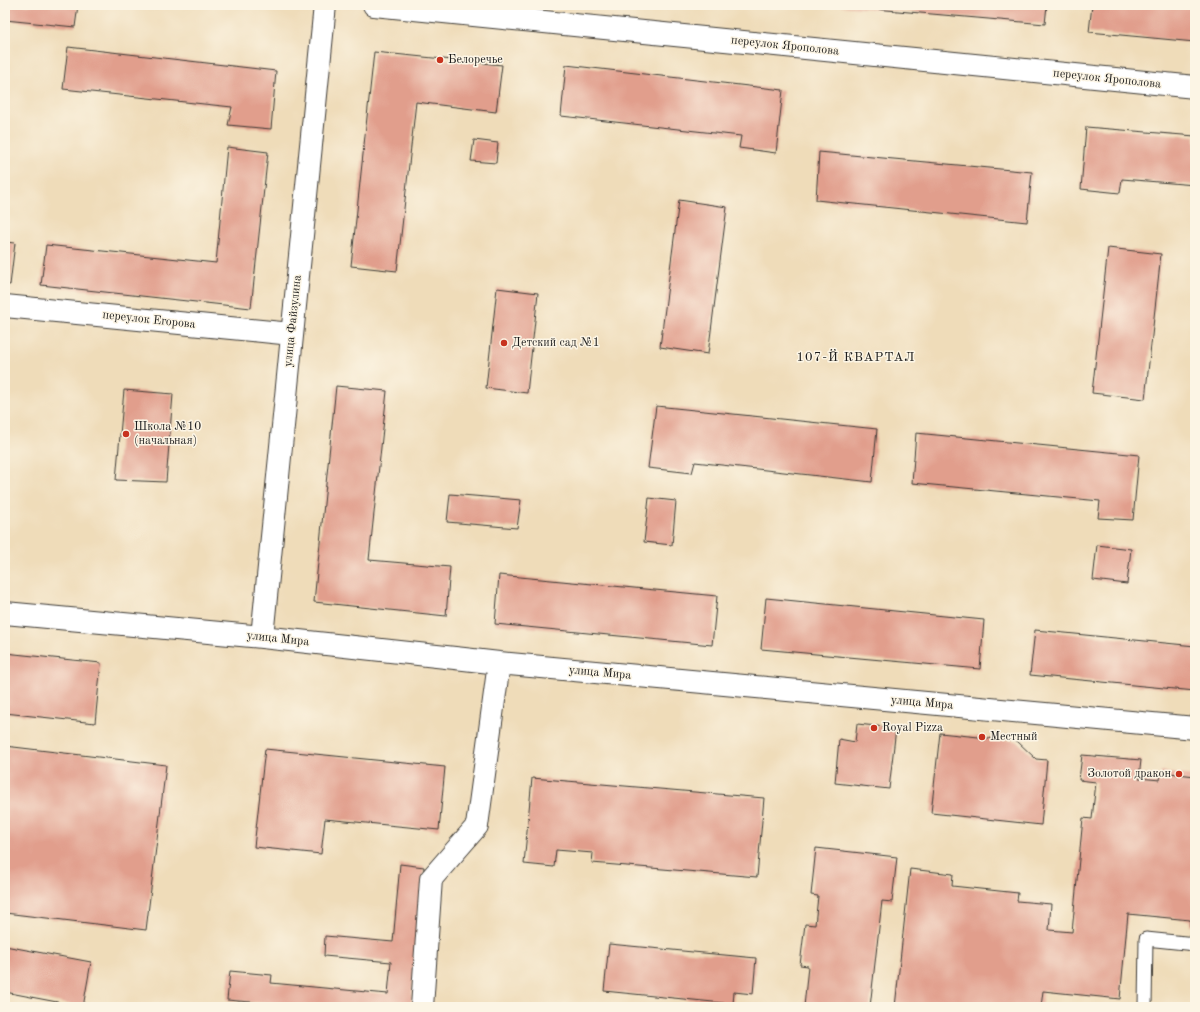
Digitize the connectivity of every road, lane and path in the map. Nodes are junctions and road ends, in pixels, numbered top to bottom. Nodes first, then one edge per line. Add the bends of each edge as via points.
1 (325, 5) edge
2 (374, 5) edge
3 (1195, 87) edge
4 (5, 306) edge
5 (292, 334) junction
6 (5, 613) edge
7 (262, 637) junction
8 (499, 664) junction
9 (1195, 728) edge
10 (1195, 944) edge
11 (422, 1007) edge
12 (1145, 1007) edge

1 - 5 street, улица Файзулина
2 - 3 street, переулок Ярополова
4 - 5 street, переулок Егорова
5 - 7 street, улица Файзулина
6 - 7 street, улица Мира
7 - 8 street, улица Мира
8 - 9 street, улица Мира
8 - 11 street via 477,826 431,879
10 - 12 lane via 1146,940

